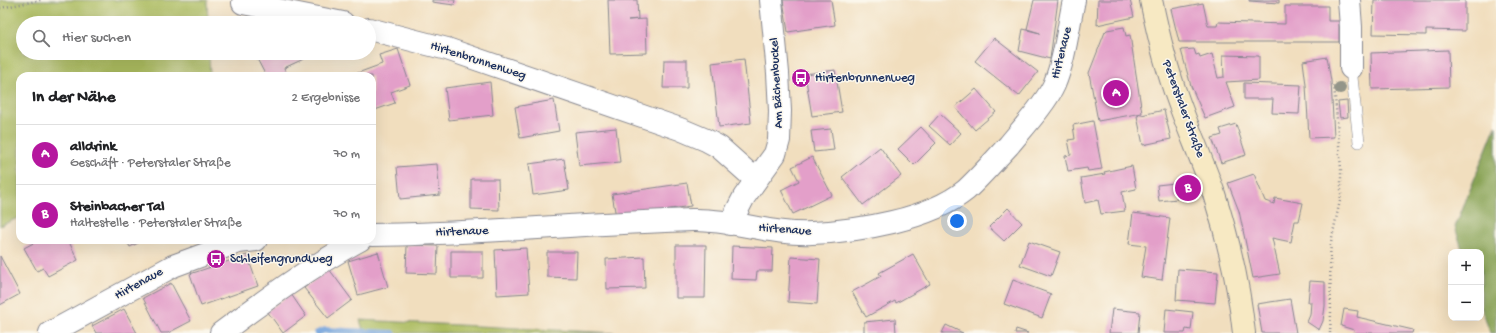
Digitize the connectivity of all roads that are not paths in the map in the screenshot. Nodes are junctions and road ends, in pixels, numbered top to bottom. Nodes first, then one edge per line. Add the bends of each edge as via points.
1 (771, 0) edge
2 (1074, 0) edge
3 (1151, 0) edge
4 (1349, 0) edge
5 (243, 3) dead end
6 (309, 16) edge
7 (376, 31) edge
8 (1351, 68) joint
9 (1359, 142) dead end
10 (756, 180) junction
11 (730, 224) junction
12 (376, 235) edge
13 (233, 244) edge
14 (352, 244) edge
15 (50, 333) edge
16 (221, 333) edge
17 (1244, 333) edge

1 - 10 street, Am Bächenbuckel via 780,128 775,154
2 - 11 street, Hirtenaue via 1058,72 1049,94 1021,131 985,170 952,199 919,214 879,225 811,233 774,232
3 - 17 main road, Peterstaler Straße via 1176,94 1219,210 1238,291
4 - 8 street
5 - 6 street
7 - 10 street, Hirtenbrunnenweg via 447,49 680,129 719,147
8 - 9 lane
10 - 11 street, Am Bächenbuckel
11 - 12 street, Hirtenaue via 694,220
13 - 15 street, Hirtenaue via 173,266
14 - 16 street via 333,254

